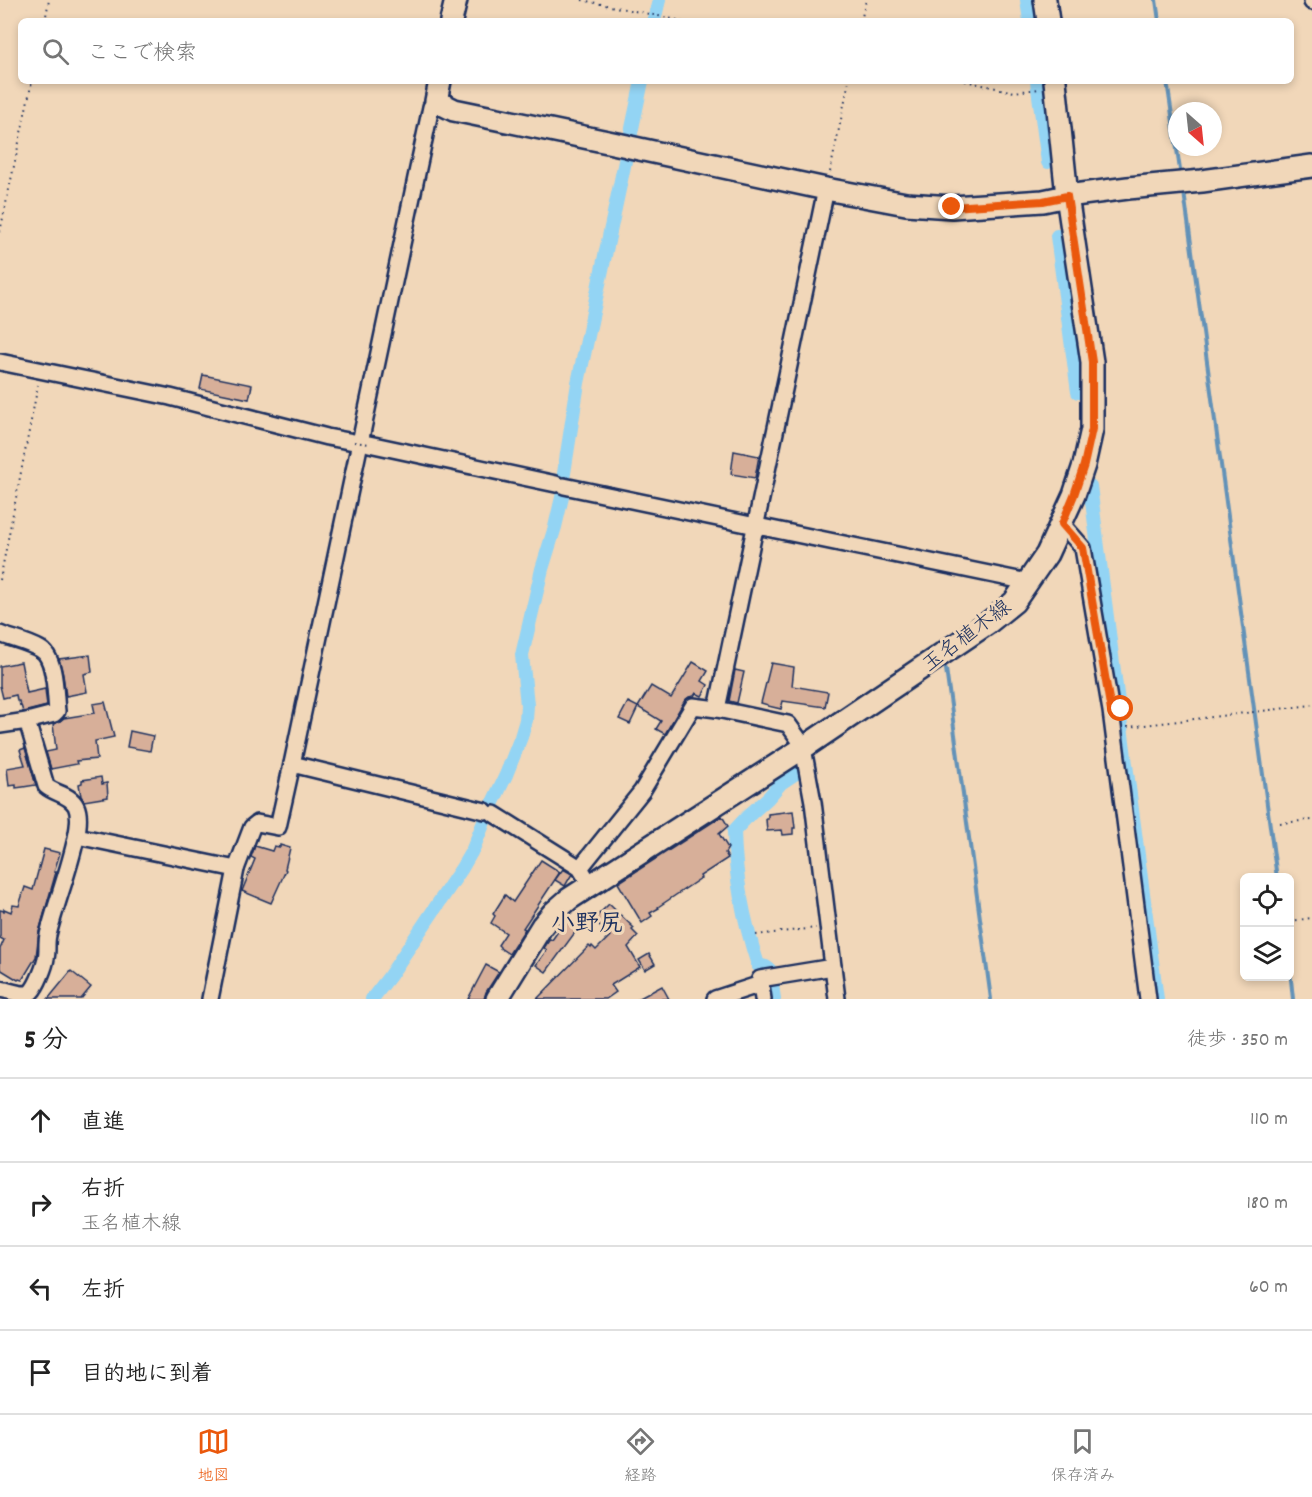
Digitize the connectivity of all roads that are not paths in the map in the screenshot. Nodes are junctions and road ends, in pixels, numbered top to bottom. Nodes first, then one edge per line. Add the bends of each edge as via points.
1 (456, 0) edge
2 (1045, 0) edge
3 (452, 18) edge
4 (1048, 18) edge
5 (1046, 85) edge
6 (438, 91) edge
7 (1312, 165) edge
8 (826, 189) junction
9 (1056, 198) junction
10 (0, 362) edge
11 (1062, 524) junction
12 (1028, 582) junction
13 (0, 634) edge
14 (717, 709) junction
15 (27, 721) junction
16 (0, 725) edge
17 (803, 748) junction
18 (292, 764) junction
19 (77, 836) junction
20 (236, 869) junction
21 (585, 876) junction
22 (833, 968) junction
23 (0, 989) edge
24 (762, 992) edge
25 (210, 999) edge
26 (497, 999) edge
27 (715, 999) edge
28 (837, 999) edge
29 (1148, 999) edge

1 - 3 main road
2 - 4 main road
5 - 9 main road, 玉名植木線
6 - 8 main road via 454,110
6 - 18 street via 431,107
7 - 9 main road
8 - 9 main road via 906,204 941,206
8 - 14 street
9 - 11 main road, 玉名植木線 via 1092,362 1092,429 1084,465
10 - 12 street via 170,397 327,437
11 - 12 main road, 玉名植木線
11 - 29 street via 1083,548 1111,711
12 - 17 main road, 玉名植木線 via 1014,602 988,623
13 - 15 street via 42,650 52,667 57,711
14 - 17 street via 788,724
14 - 21 street via 693,706
15 - 16 street
15 - 19 street via 46,786 76,806
17 - 21 main road, 玉名植木線
17 - 22 street
18 - 20 street via 278,827 257,823 252,827
18 - 21 street via 489,812
19 - 20 street
19 - 23 street via 47,938 41,974 26,994
20 - 25 street
21 - 26 main road, 玉名植木線 via 542,926
22 - 24 street via 760,980
22 - 28 street
24 - 27 street

